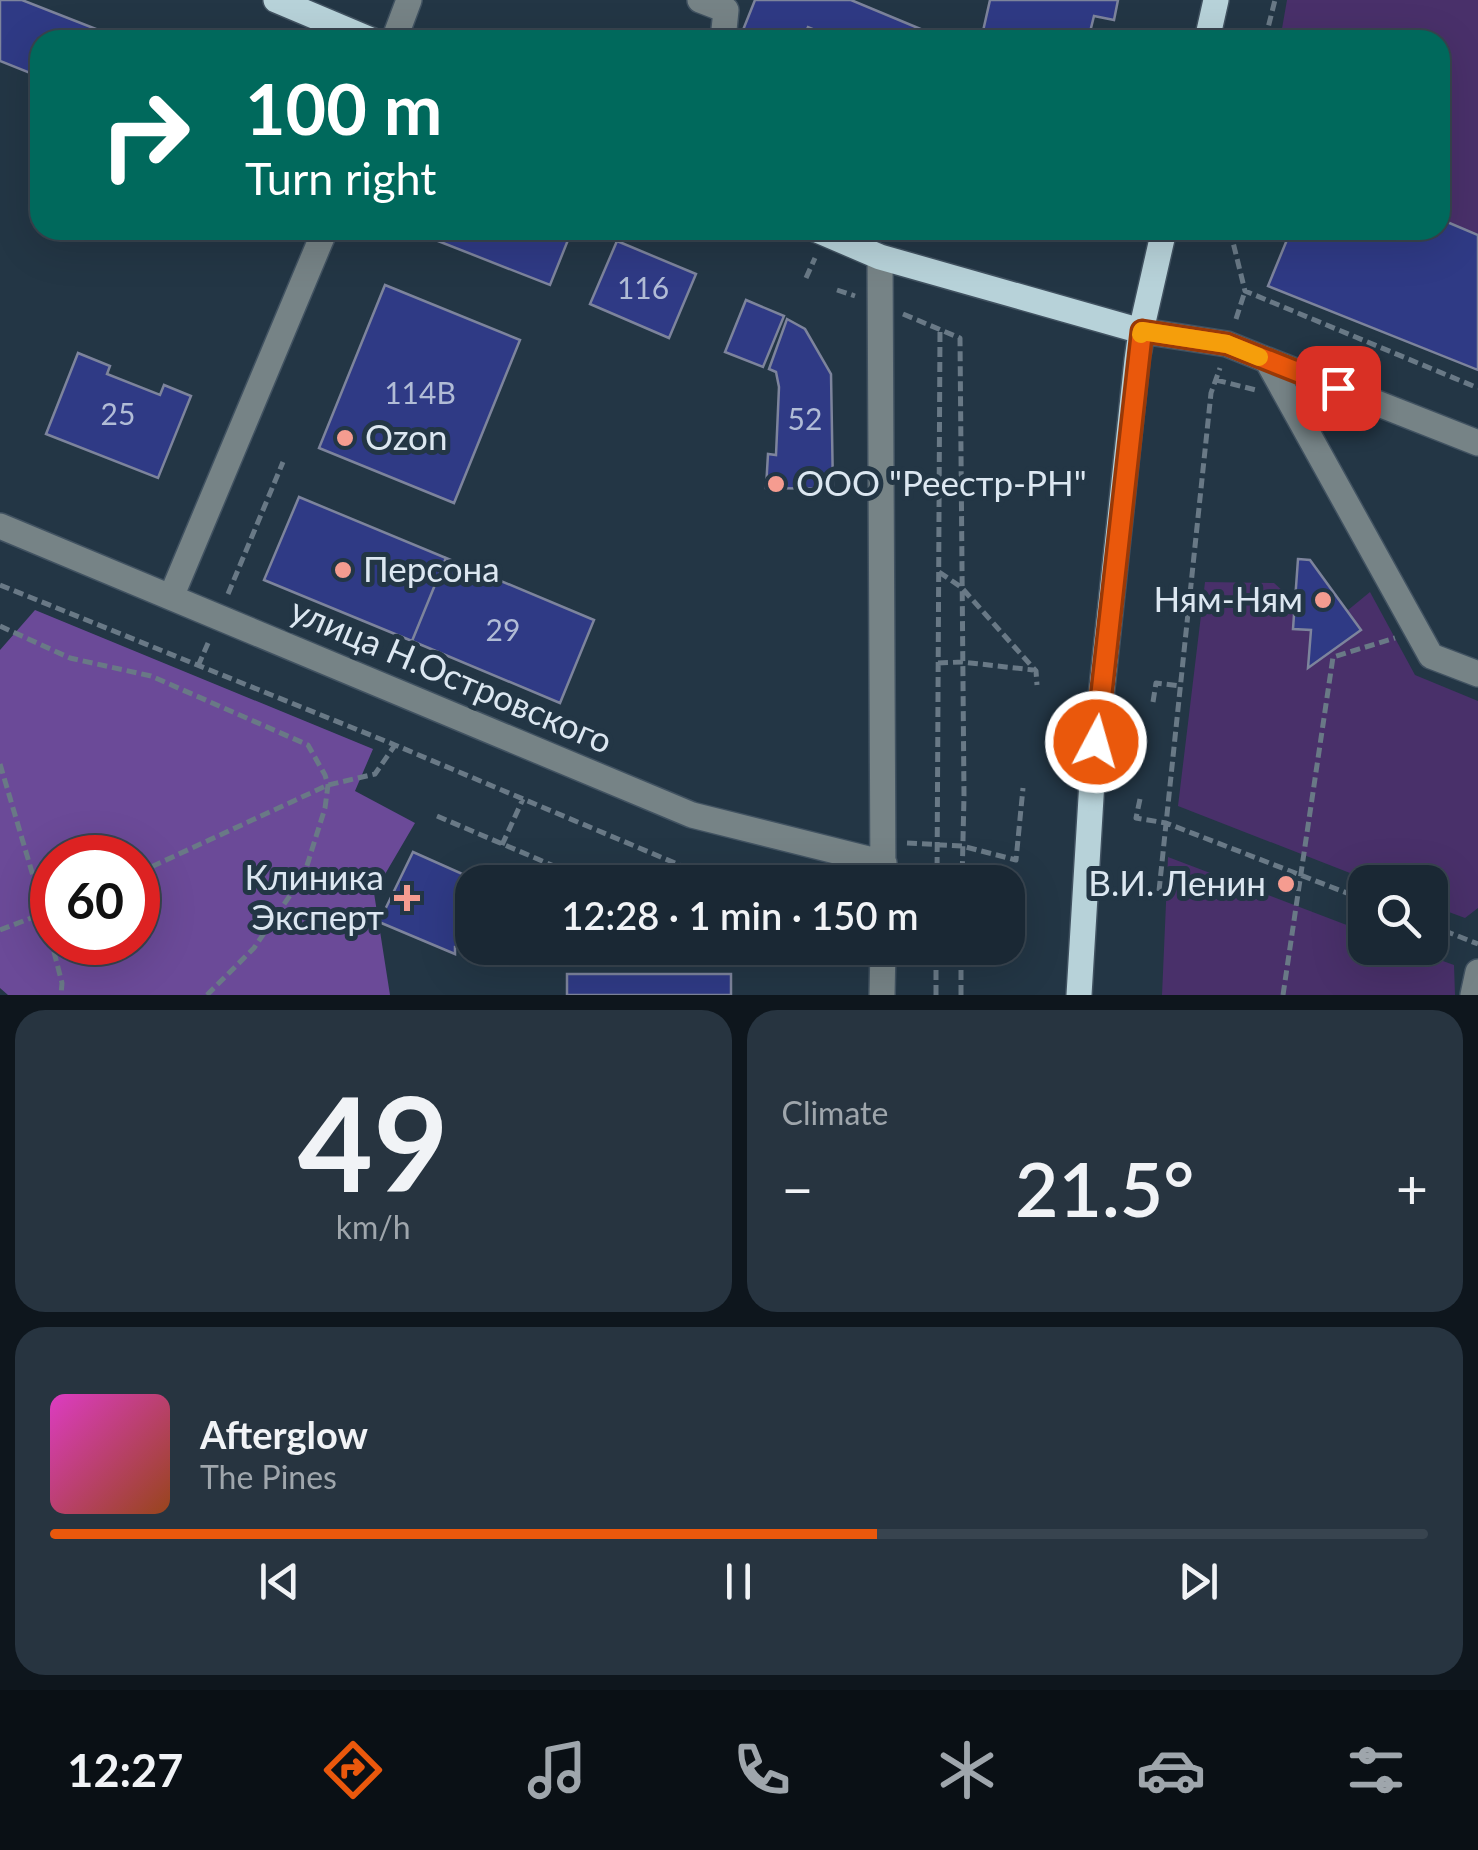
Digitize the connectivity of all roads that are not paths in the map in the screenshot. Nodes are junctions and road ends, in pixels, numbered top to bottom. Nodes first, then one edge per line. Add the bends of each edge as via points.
1 (276, 0) edge
2 (409, 0) edge
3 (700, 0) edge
4 (1216, 0) edge
5 (728, 5) edge
6 (346, 30) edge
7 (398, 30) edge
8 (724, 30) edge
9 (1209, 30) edge
10 (321, 240) edge
11 (841, 240) edge
12 (1162, 240) edge
13 (880, 256) junction
14 (1141, 331) junction
15 (1267, 360) junction
16 (1478, 443) edge
17 (0, 526) edge
18 (172, 597) junction
19 (1478, 674) edge
20 (884, 863) edge
21 (883, 965) edge
22 (1478, 972) edge
23 (882, 995) edge
24 (1079, 995) edge
25 (1472, 995) edge

1 - 6 main road
2 - 7 street
3 - 5 street
4 - 9 main road
5 - 8 street
10 - 18 street
11 - 13 main road
12 - 14 main road
13 - 14 main road
13 - 20 street
14 - 15 street via 1227,344
14 - 24 main road via 1092,781
15 - 16 street
15 - 19 street via 1431,656
17 - 18 street, улица Н.Островского
18 - 20 street, улица Н.Островского via 692,815
21 - 23 street
22 - 25 street

